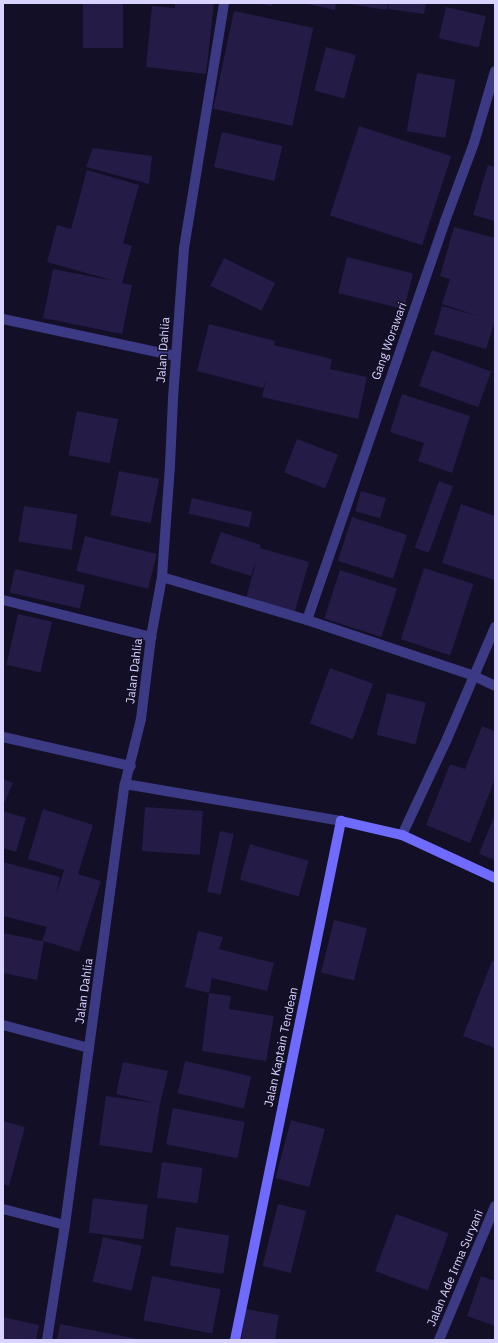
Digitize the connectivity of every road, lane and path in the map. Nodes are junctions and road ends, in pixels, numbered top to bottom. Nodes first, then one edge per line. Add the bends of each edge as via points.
1 (224, 3) edge
2 (495, 71) edge
3 (3, 320) edge
4 (176, 356) junction
5 (162, 577) junction
6 (3, 600) edge
7 (307, 620) junction
8 (495, 627) edge
9 (151, 637) junction
10 (474, 676) junction
11 (495, 686) edge
12 (3, 737) edge
13 (131, 766) junction
14 (126, 784) junction
15 (341, 820) junction
16 (402, 835) junction
17 (495, 878) edge
18 (3, 1025) edge
19 (89, 1048) junction
20 (495, 1206) edge
21 (3, 1209) edge
22 (65, 1226) junction
23 (47, 1340) edge
24 (235, 1340) edge
25 (439, 1340) edge

1 - 4 street, Jalan Dahlia via 184,248
2 - 7 street, Gang Worawari via 474,142 444,221
3 - 4 street
4 - 5 street, Jalan Dahlia
5 - 7 street
5 - 9 street, Jalan Dahlia
6 - 9 street
7 - 10 street
8 - 10 street
9 - 13 street, Jalan Dahlia via 141,719
10 - 11 street
10 - 16 street
12 - 13 street
13 - 14 street, Jalan Dahlia
14 - 15 street
14 - 19 street, Jalan Dahlia
15 - 16 street
15 - 24 street, Jalan Kaptain Tendean
16 - 17 street
18 - 19 street
19 - 22 street, Jalan Dahlia
20 - 25 street, Jalan Ade Irma Suryani
21 - 22 street
22 - 23 street, Jalan Dahlia

